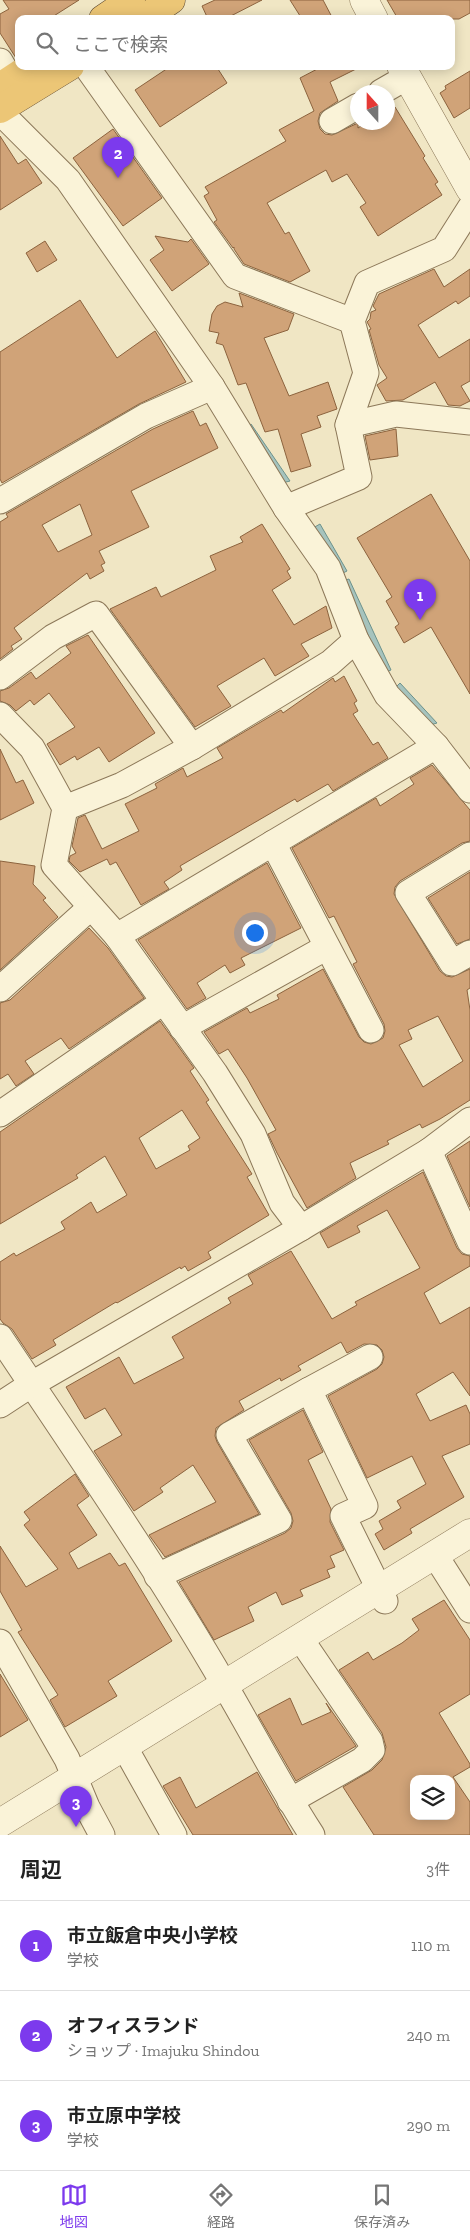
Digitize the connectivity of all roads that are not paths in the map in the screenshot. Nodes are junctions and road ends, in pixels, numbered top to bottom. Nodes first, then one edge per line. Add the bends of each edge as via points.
1 (131, 0) edge
2 (171, 0) edge
3 (364, 0) edge
4 (109, 15) edge
5 (149, 15) edge
6 (372, 15) edge
7 (64, 70) edge
8 (89, 70) edge
9 (404, 72) edge
10 (389, 85) edge
11 (0, 111) edge
12 (350, 111) edge
13 (332, 121) dead end
14 (470, 189) edge
15 (470, 208) edge
16 (352, 321) junction
17 (212, 387) junction
18 (470, 422) edge
19 (348, 424) junction
20 (0, 502) edge
21 (286, 508) junction
22 (356, 640) junction
23 (0, 677) edge
24 (0, 715) edge
25 (436, 746) junction
26 (192, 747) junction
27 (470, 790) edge
28 (65, 808) junction
29 (273, 843) junction
30 (470, 855) edge
31 (92, 907) junction
32 (117, 936) junction
33 (327, 947) junction
34 (470, 953) edge
35 (0, 990) edge
36 (164, 1002) junction
37 (182, 1028) junction
38 (371, 1030) dead end
39 (0, 1114) edge
40 (470, 1120) edge
41 (429, 1151) junction
42 (301, 1228) junction
43 (470, 1242) edge
44 (0, 1337) edge
45 (370, 1357) dead end
46 (32, 1384) junction
47 (309, 1390) junction
48 (0, 1405) edge
49 (470, 1533) edge
50 (470, 1548) edge
51 (438, 1560) junction
52 (157, 1576) junction
53 (382, 1595) junction
54 (470, 1610) edge
55 (0, 1642) edge
56 (304, 1644) junction
57 (228, 1690) junction
58 (128, 1752) junction
59 (78, 1782) junction
60 (290, 1801) junction
61 (0, 1823) edge
62 (6, 1835) edge
63 (102, 1835) edge
64 (174, 1835) edge
65 (312, 1835) edge

1 - 4 highway
2 - 5 highway
3 - 6 street
7 - 11 highway
8 - 16 street via 236,276
9 - 10 street
9 - 14 street
11 - 17 street via 68,180
12 - 13 street
15 - 16 street via 444,248 367,283
16 - 19 street via 366,373
17 - 20 street via 146,416
17 - 21 street
18 - 19 street via 396,414
19 - 21 street via 359,477
21 - 22 street via 328,568
22 - 25 street via 387,695
22 - 26 street via 330,663
23 - 26 street via 53,637 96,614
24 - 28 street via 32,748
25 - 27 street
25 - 29 street
26 - 28 street via 122,785
28 - 31 street via 54,865
29 - 32 street
29 - 33 street
30 - 34 street via 408,893 452,963
31 - 32 street
31 - 35 street
32 - 36 street
33 - 37 street
33 - 38 street
36 - 37 street
36 - 39 street
37 - 42 street via 253,1134 282,1203
40 - 41 street
41 - 42 street
41 - 43 street
42 - 46 street
44 - 46 street
45 - 47 street
46 - 48 street
46 - 52 street
47 - 52 street via 229,1435 279,1520
47 - 53 street via 364,1506 343,1516
49 - 51 street
50 - 51 street
51 - 53 street
51 - 54 street
52 - 57 street
53 - 56 street
55 - 59 street
56 - 57 street
56 - 60 street via 370,1741 372,1750 362,1760
57 - 58 street
57 - 60 street
58 - 59 street
58 - 64 street
59 - 61 street
59 - 62 street
59 - 63 street via 87,1808
60 - 65 street

